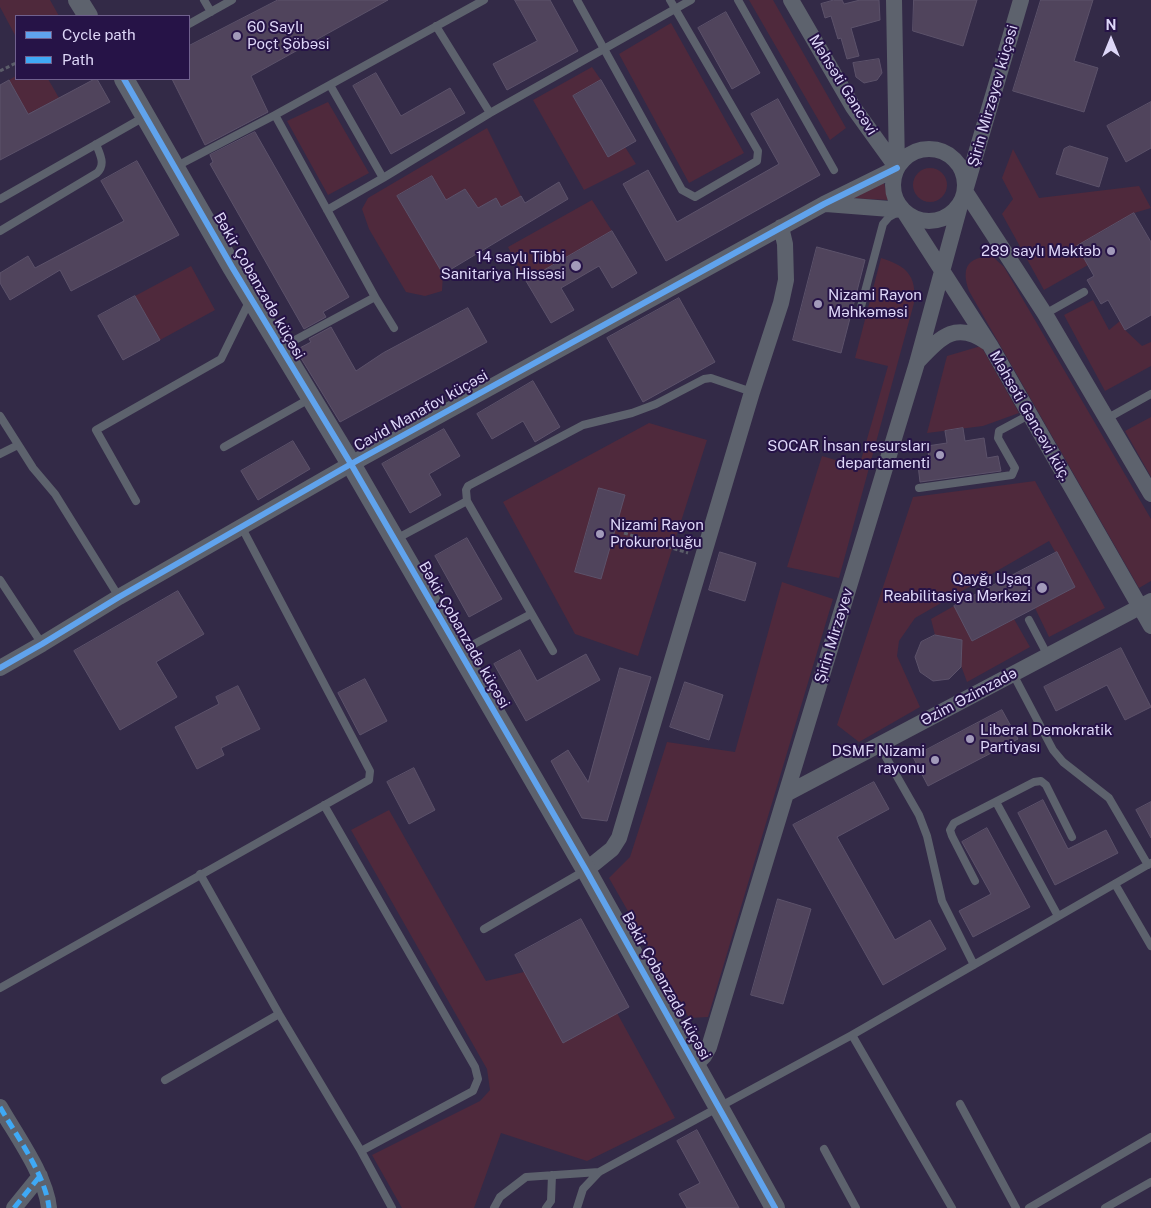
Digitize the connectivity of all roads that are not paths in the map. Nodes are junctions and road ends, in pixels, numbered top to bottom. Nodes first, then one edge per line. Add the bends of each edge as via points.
1 (78, 0) edge
2 (204, 0) edge
3 (232, 0) edge
4 (484, 0) edge
5 (577, 0) edge
6 (670, 0) edge
7 (691, 0) edge
8 (738, 0) edge
9 (791, 0) edge
10 (894, 0) edge
11 (1021, 0) edge
12 (675, 9) junction
13 (211, 12) junction
14 (87, 15) edge
15 (190, 23) edge
16 (436, 26) junction
17 (604, 49) junction
18 (125, 80) edge
19 (330, 85) junction
20 (490, 113) junction
21 (275, 115) junction
22 (146, 116) junction
23 (96, 144) junction
24 (175, 167) junction
25 (897, 168) junction
26 (834, 170) dead end
27 (384, 178) junction
28 (963, 197) junction
29 (0, 199) edge
30 (824, 204) junction
31 (327, 210) junction
32 (903, 210) junction
33 (781, 227) junction
34 (0, 231) edge
35 (942, 269) junction
36 (1084, 292) dead end
37 (375, 297) junction
38 (251, 298) junction
39 (859, 314) dead end
40 (1046, 314) junction
41 (394, 328) dead end
42 (990, 345) junction
43 (280, 348) junction
44 (917, 363) junction
45 (752, 392) junction
46 (1151, 394) edge
47 (311, 398) junction
48 (1029, 415) junction
49 (0, 416) edge
50 (1108, 418) junction
51 (18, 445) junction
52 (224, 446) dead end
53 (0, 454) edge
54 (350, 464) junction
55 (919, 488) dead end
56 (1151, 494) edge
57 (136, 501) dead end
58 (467, 501) junction
59 (240, 526) junction
60 (394, 540) junction
61 (0, 580) edge
62 (119, 597) junction
63 (1146, 604) edge
64 (531, 614) junction
65 (1029, 620) dead end
66 (1151, 626) edge
67 (42, 644) junction
68 (554, 651) dead end
69 (459, 652) junction
70 (1048, 656) junction
71 (0, 668) edge
72 (1013, 674) junction
73 (879, 744) junction
74 (786, 794) junction
75 (996, 802) junction
76 (324, 805) junction
77 (1072, 837) dead end
78 (1149, 864) edge
79 (586, 870) junction
80 (200, 874) junction
81 (975, 881) dead end
82 (1114, 884) junction
83 (1058, 916) junction
84 (484, 929) dead end
85 (1151, 946) edge
86 (974, 965) junction
87 (0, 988) edge
88 (279, 1014) junction
89 (852, 1035) junction
90 (696, 1064) junction
91 (165, 1080) dead end
92 (960, 1104) dead end
93 (719, 1106) junction
94 (0, 1107) edge
95 (1151, 1137) edge
96 (824, 1149) dead end
97 (361, 1151) junction
98 (599, 1172) junction
99 (552, 1175) junction
100 (40, 1176) junction
101 (1151, 1182) edge
102 (14, 1208) edge
103 (49, 1208) edge
104 (392, 1208) edge
105 (494, 1208) edge
106 (546, 1208) edge
107 (577, 1208) edge
108 (775, 1208) edge
109 (856, 1208) edge
110 (952, 1208) edge
111 (1016, 1208) edge
112 (1029, 1208) edge
113 (1105, 1208) edge

1 - 14 street
2 - 13 lane
3 - 13 lane
4 - 16 lane
5 - 17 lane
6 - 12 lane
7 - 12 lane
8 - 26 lane
9 - 25 street, Məhsəti Gəncəvi via 853,107
10 - 25 street
11 - 28 street, Şirin Mirzəyev küçəsi
12 - 17 lane
12 - 17 lane via 758,151 757,161 695,197 682,190
13 - 15 lane
16 - 19 lane
16 - 20 lane
17 - 20 lane
18 - 22 street, Bəkir Çobanzadə küçəsi
19 - 21 lane
19 - 27 lane
20 - 27 lane
21 - 24 lane
21 - 31 lane
22 - 23 lane
22 - 24 street, Bəkir Çobanzadə küçəsi
23 - 29 lane
23 - 34 lane via 103,162 98,173
24 - 38 street, Bəkir Çobanzadə küçəsi
25 - 28 street via 914,152 924,149 946,153 962,170 965,180
25 - 30 street, Cavid Manafov küçəsi
25 - 32 street via 894,190
27 - 31 lane
28 - 32 street via 954,211 934,221 912,217
28 - 35 street, Şirin Mirzəyev
28 - 40 street
30 - 32 street
30 - 33 street, Cavid Manafov küçəsi
31 - 37 lane
32 - 35 street, Məhsəti Gəncəvi küç.
32 - 39 lane via 883,224
33 - 45 street via 786,280
33 - 54 street, Cavid Manafov küçəsi
35 - 42 street, Məhsəti Gəncəvi küç.
35 - 44 street, Şirin Mirzəyev
36 - 40 lane
37 - 41 lane
37 - 43 lane
38 - 43 street, Bəkir Çobanzadə küçəsi
38 - 57 lane via 221,359 96,430
40 - 50 street
42 - 44 street via 970,333 947,335
42 - 48 street, Məhsəti Gəncəvi küç.
43 - 47 street, Bəkir Çobanzadə küçəsi
44 - 74 street, Şirin Mirzəyev
45 - 58 lane via 711,378 704,379 656,404 583,425 468,486
45 - 79 street via 619,838 612,849
46 - 50 lane
47 - 52 lane
47 - 54 street, Bəkir Çobanzadə küçəsi
48 - 55 lane via 999,432 998,438 1016,468 1012,475
48 - 63 street, Məhsəti Gəncəvi küç.
49 - 51 lane
50 - 56 street
51 - 53 lane
51 - 62 lane via 55,494
54 - 59 street, Cavid Manafov küçəsi
54 - 60 street, Bəkir Çobanzadə küçəsi
58 - 60 lane
58 - 64 lane
59 - 62 street, Cavid Manafov küçəsi
59 - 76 lane via 370,771 369,780
60 - 69 street, Bəkir Çobanzadə küçəsi
61 - 67 lane
62 - 67 street, Cavid Manafov küçəsi
63 - 66 street, Məhsəti Gəncəvi küç.
63 - 70 street, Əzim Əzimzadə
64 - 68 lane
64 - 69 lane
65 - 70 lane
67 - 71 street, Cavid Manafov küçəsi
69 - 79 street, Bəkir Çobanzadə küçəsi
70 - 72 street, Əzim Əzimzadə
72 - 73 street, Əzim Əzimzadə
72 - 78 lane via 1053,750 1063,762 1109,798
73 - 74 street, Əzim Əzimzadə
73 - 86 lane via 919,815 942,901
74 - 90 street, Şirin Mirzəyev via 709,1047
75 - 77 lane via 1041,781
75 - 81 lane via 954,823 950,830
75 - 83 lane
76 - 80 lane
76 - 97 lane via 478,1079 473,1091
78 - 82 lane
79 - 84 lane
79 - 90 street, Bəkir Çobanzadə küçəsi
80 - 87 lane
80 - 88 lane
82 - 83 lane
82 - 85 lane
83 - 86 lane
86 - 89 lane
88 - 91 lane
88 - 97 lane
89 - 93 lane
89 - 110 lane
90 - 93 street, Bəkir Çobanzadə küçəsi
92 - 111 lane
93 - 98 lane
93 - 108 street, Bəkir Çobanzadə küçəsi
94 - 100 street
95 - 112 lane
96 - 109 lane
97 - 104 lane
98 - 99 lane
98 - 107 lane via 583,1189
99 - 105 lane via 526,1177 500,1198
99 - 106 lane via 551,1201
100 - 102 street
100 - 103 street
101 - 113 lane

